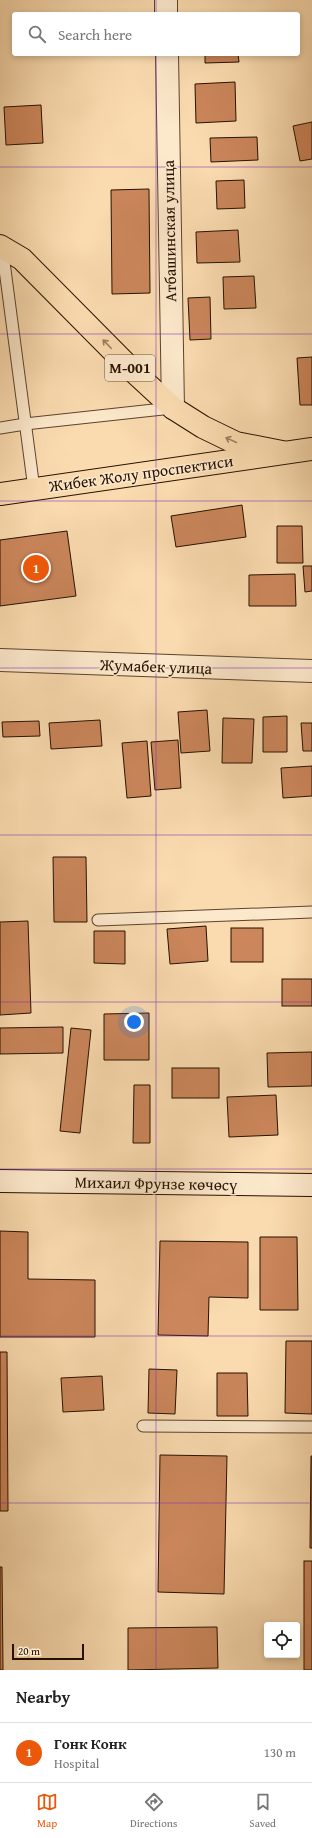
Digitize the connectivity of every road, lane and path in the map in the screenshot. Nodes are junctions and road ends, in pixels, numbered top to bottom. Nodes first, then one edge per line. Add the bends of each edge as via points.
1 (166, 0) edge
2 (166, 12) edge
3 (167, 56) edge
4 (1, 247) edge
5 (173, 408) junction
6 (25, 424) junction
7 (0, 428) edge
8 (312, 449) edge
9 (282, 452) junction
10 (34, 489) junction
11 (0, 494) edge
12 (0, 660) edge
13 (312, 671) edge
14 (312, 912) edge
15 (98, 920) dead end
16 (0, 1181) edge
17 (312, 1185) edge
18 (143, 1426) dead end
19 (312, 1427) edge

1 - 2 street
3 - 5 street, Атбашинская улица
5 -> 4 main road, Жибек Жолу проспектиси / М-001 via 22,259
4 - 6 lane
5 - 6 lane
9 -> 5 main road, Жибек Жолу проспектиси / М-001 via 236,443 203,427
6 - 7 lane
6 - 10 lane
8 - 9 main road, Жибек Жолу проспектиси / М-001
9 - 10 main road, Жибек Жолу проспектиси / М-001
10 - 11 main road, Жибек Жолу проспектиси / М-001
12 - 13 street, Жумабек улица
14 - 15 lane
16 - 17 street, Михаил Фрунзе көчөсү
18 - 19 lane

